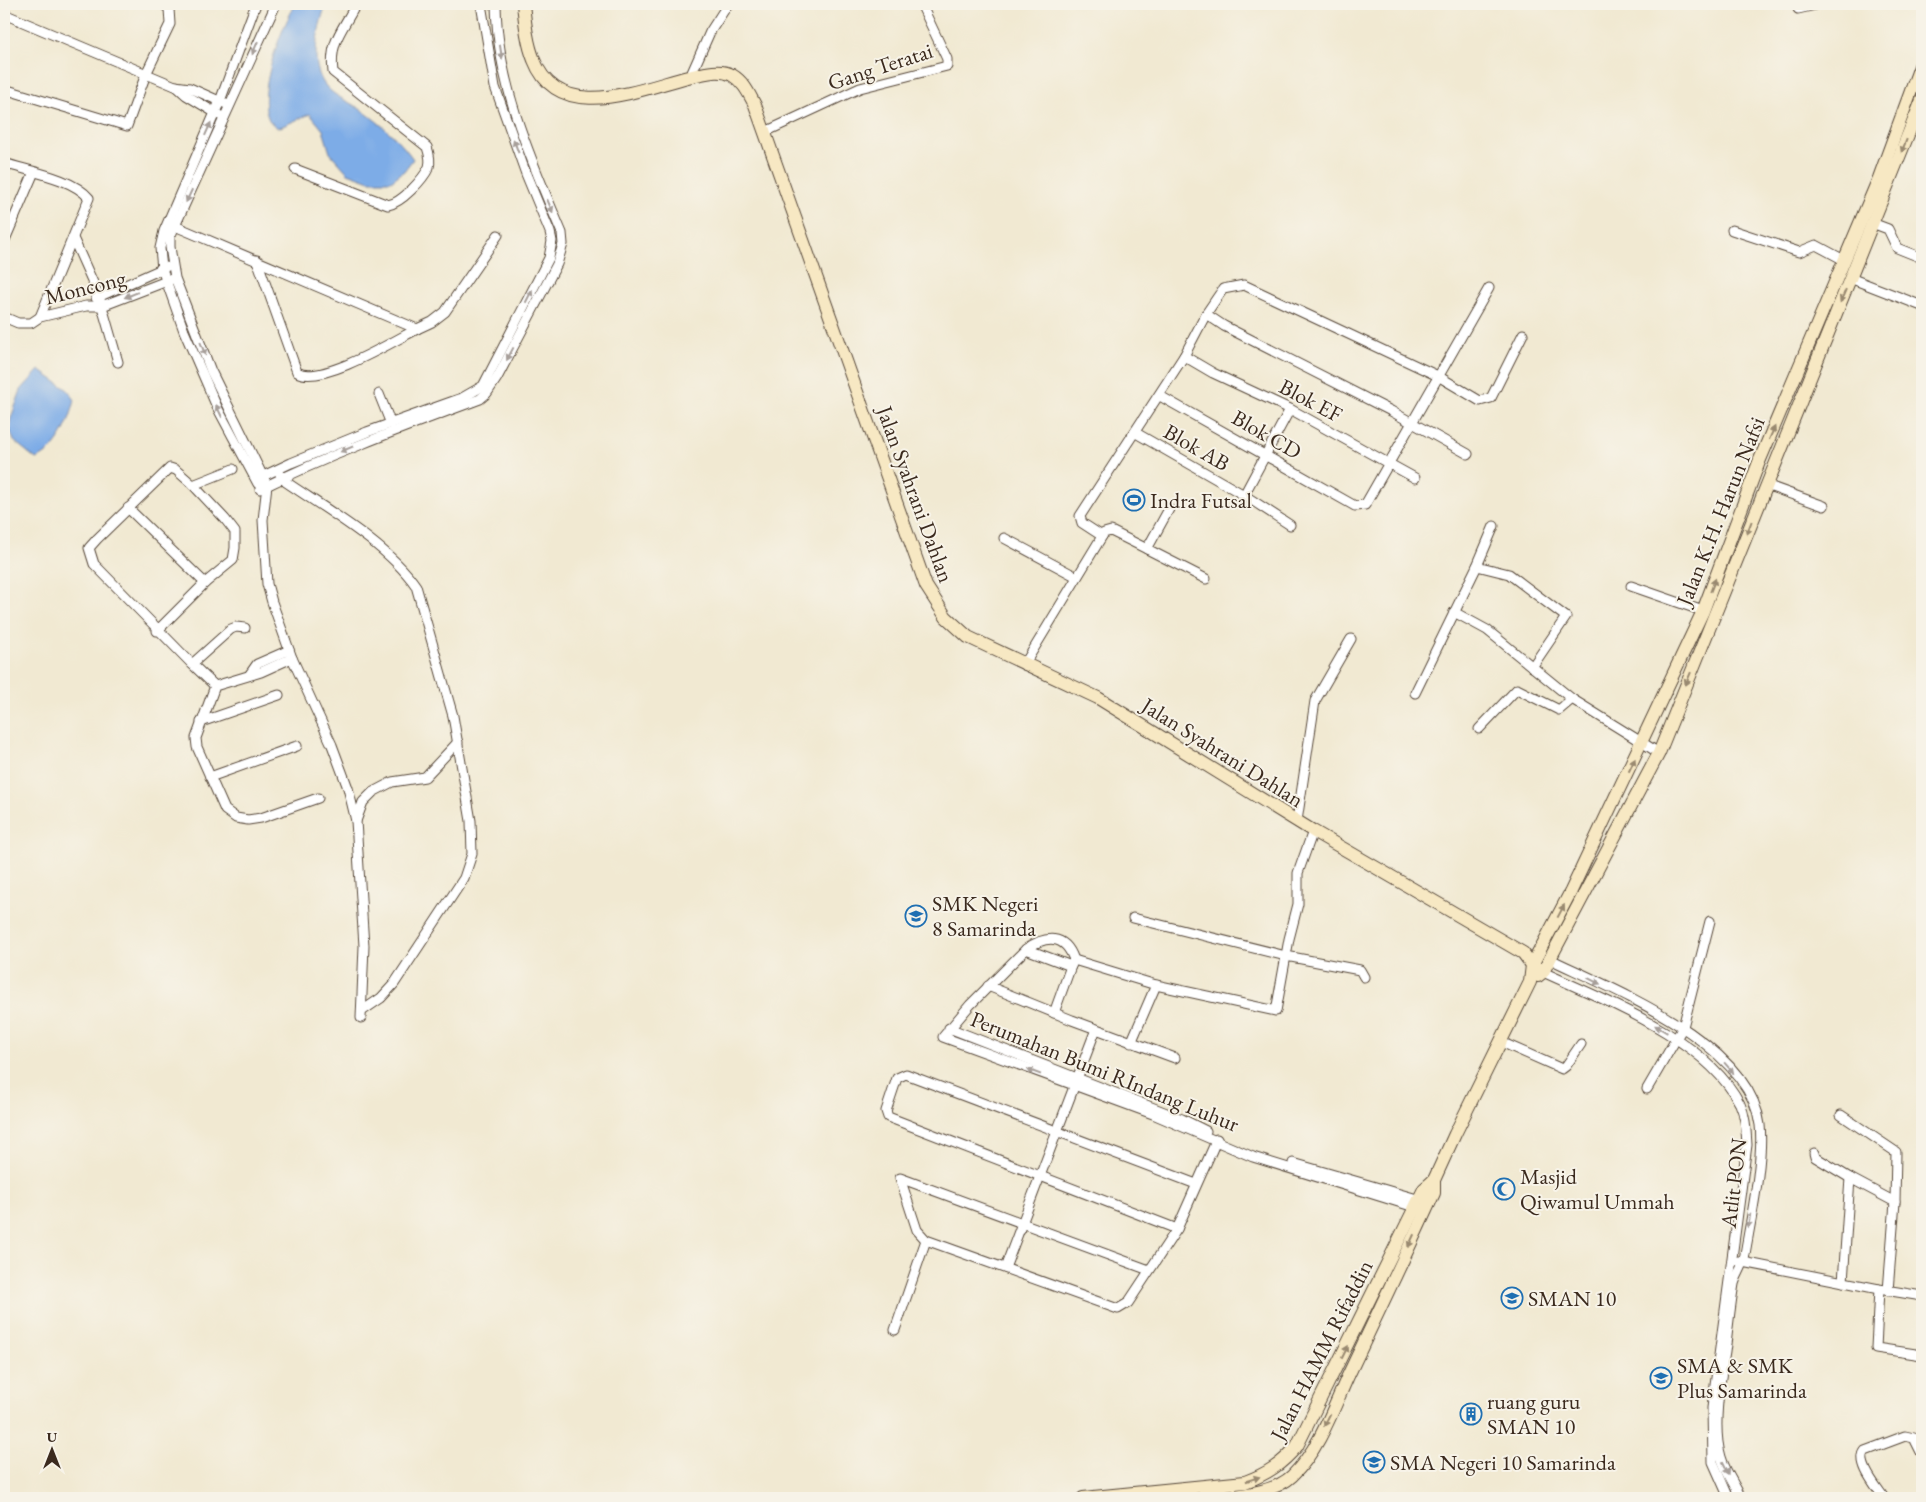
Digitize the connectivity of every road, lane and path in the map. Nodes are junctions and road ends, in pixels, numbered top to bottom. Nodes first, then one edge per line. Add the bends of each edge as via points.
1 (163, 4) edge
2 (256, 4) edge
3 (276, 4) edge
4 (356, 4) edge
5 (523, 4) edge
6 (728, 4) edge
7 (921, 4) edge
8 (1820, 4) edge
9 (496, 6) edge
10 (481, 7) edge
11 (1798, 9) dead end
12 (4, 14) edge
13 (1922, 61) edge
14 (146, 74) junction
15 (690, 76) junction
16 (175, 86) junction
17 (4, 89) edge
18 (1922, 100) edge
19 (220, 101) junction
20 (230, 106) junction
21 (215, 113) junction
22 (226, 118) junction
23 (765, 132) junction
24 (4, 163) edge
25 (295, 169) dead end
26 (34, 172) junction
27 (1884, 180) junction
28 (1872, 223) junction
29 (175, 226) junction
30 (1732, 230) dead end
31 (498, 235) dead end
32 (73, 238) junction
33 (4, 242) edge
34 (1922, 258) edge
35 (257, 260) junction
36 (1844, 260) junction
37 (172, 264) junction
38 (162, 269) junction
39 (1850, 278) junction
40 (171, 279) junction
41 (1489, 288) dead end
42 (99, 296) junction
43 (86, 306) junction
44 (102, 306) junction
45 (1922, 306) edge
46 (1206, 314) junction
47 (4, 317) edge
48 (40, 317) junction
49 (417, 329) junction
50 (1523, 334) dead end
51 (1184, 356) junction
52 (118, 362) dead end
53 (1438, 376) junction
54 (379, 394) dead end
55 (1160, 396) junction
56 (1290, 409) junction
57 (1412, 423) junction
58 (391, 424) junction
59 (1136, 433) junction
60 (1264, 454) junction
61 (1468, 454) dead end
62 (1389, 464) junction
63 (232, 469) dead end
64 (276, 470) junction
65 (282, 478) junction
66 (1415, 478) dead end
67 (262, 483) junction
68 (193, 485) junction
69 (1766, 485) junction
70 (1244, 494) junction
71 (1746, 496) junction
72 (1760, 501) junction
73 (1824, 506) dead end
74 (128, 508) junction
75 (1170, 510) dead end
76 (1290, 525) dead end
77 (1494, 526) dead end
78 (1102, 536) junction
79 (1004, 538) dead end
80 (1147, 549) junction
81 (1477, 566) junction
82 (1077, 577) junction
83 (1206, 579) dead end
84 (204, 583) junction
85 (1632, 586) dead end
86 (1703, 611) junction
87 (1454, 612) junction
88 (245, 628) dead end
89 (157, 631) junction
90 (1351, 639) dead end
91 (290, 654) junction
92 (192, 664) junction
93 (1024, 665) junction
94 (1532, 667) junction
95 (215, 686) junction
96 (1415, 694) dead end
97 (279, 695) dead end
98 (1572, 699) junction
99 (201, 722) junction
100 (1479, 729) dead end
101 (458, 742) junction
102 (1642, 744) junction
103 (297, 746) dead end
104 (1659, 753) junction
105 (210, 777) junction
106 (318, 798) dead end
107 (356, 821) junction
108 (1297, 821) junction
109 (1312, 835) junction
110 (1133, 918) dead end
111 (1710, 921) dead end
112 (1026, 949) junction
113 (1286, 956) junction
114 (1535, 959) junction
115 (1550, 960) junction
116 (1072, 963) junction
117 (1543, 972) junction
118 (1364, 978) dead end
119 (1530, 982) junction
120 (1156, 985) junction
121 (988, 986) junction
122 (1054, 1013) junction
123 (1683, 1027) junction
124 (949, 1028) junction
125 (1096, 1030) junction
126 (1677, 1040) junction
127 (1501, 1042) junction
128 (1131, 1043) junction
129 (1581, 1044) dead end
130 (1175, 1058) dead end
131 (1075, 1083) junction
132 (1647, 1089) dead end
133 (1841, 1115) dead end
134 (1058, 1131) junction
135 (1217, 1140) junction
136 (1814, 1152) dead end
137 (1040, 1176) junction
138 (1850, 1178) junction
139 (1196, 1184) junction
140 (1895, 1202) junction
141 (1422, 1205) junction
142 (1022, 1224) junction
143 (1176, 1229) junction
144 (926, 1240) junction
145 (1730, 1260) junction
146 (1743, 1262) junction
147 (1005, 1268) junction
148 (1149, 1270) junction
149 (1843, 1282) junction
150 (1883, 1290) junction
151 (1922, 1296) edge
152 (896, 1330) dead end
153 (1922, 1354) edge
154 (1922, 1454) edge
155 (1082, 1498) edge
156 (1225, 1498) edge
157 (1729, 1498) edge
158 (1741, 1498) edge
159 (1884, 1498) edge

1 - 14 street via 169,9 170,24
2 - 19 street
3 -> 20 street
4 - 25 street via 335,39 331,56 333,72 427,147 429,167 406,196 396,204 388,205
5 - 15 main road, Jalan Syahrani Dahlan via 534,61 545,80 557,90 575,97 620,96
6 - 15 street via 710,32
7 - 23 street, Gang Teratai via 947,59 947,66 860,88
8 - 11 street
9 - 10 street
9 -> 65 street via 506,84 527,150 562,233 563,244 557,264 497,378 480,399 371,439
58 -> 10 street via 462,398 483,386 552,249 550,232 495,87
12 - 14 street
13 - 27 main road, Jalan K.H. Harun Nafsi
14 - 16 street
14 - 17 street via 127,126
15 - 23 main road, Jalan Syahrani Dahlan via 720,72 731,74 742,82
16 - 19 street via 190,88
16 - 21 street
18 -> 27 main road, Jalan K.H. Harun Nafsi
19 - 20 street
19 - 21 street
20 - 22 street
21 - 22 street
38 -> 21 street via 160,248 164,231
22 -> 29 street
23 - 93 main road, Jalan Syahrani Dahlan via 926,586 946,617 968,637
24 - 26 street
26 - 32 street via 77,188 89,198
26 - 33 street
27 - 28 main road, Jalan K.H. Harun Nafsi
27 - 36 main road, Jalan K.H. Harun Nafsi
28 - 34 street via 1888,229 1897,248
28 - 39 main road, Jalan K.H. Harun Nafsi
29 - 35 street
29 - 37 street via 170,237
30 - 36 street via 1799,252 1816,245
31 - 49 street via 445,312
32 - 42 street
32 - 48 street
35 - 49 street
35 - 49 street via 297,372 303,376 316,376 337,369
71 -> 36 main road, Jalan K.H. Harun Nafsi
37 - 38 street
37 - 40 street
38 - 40 street
38 - 42 street
39 - 45 street
39 -> 69 main road, Jalan K.H. Harun Nafsi
40 -> 44 street, Moncong
40 - 67 street
41 - 53 street
42 - 43 street
42 - 44 street
43 - 44 street, Moncong
43 - 48 street, Moncong
44 - 52 street
46 - 51 street
46 - 53 street via 1223,289 1244,285
46 - 57 street
47 - 48 street, Moncong via 18,323 31,323
50 - 53 street via 1491,398 1486,401 1480,401
51 - 55 street
51 - 56 street, Blok EF
53 - 57 street
54 - 58 street
55 - 59 street
55 - 60 street, Blok CD
56 - 60 street
56 - 62 street, Blok EF
57 - 61 street
57 - 62 street
58 - 64 street
59 - 70 street, Blok AB
59 - 78 street via 1080,516 1082,523
60 - 62 street, Blok CD via 1354,506 1368,503
60 - 70 street
62 - 66 street, Blok EF
63 - 68 street
64 - 65 street
64 - 67 street
65 - 67 street
65 - 101 street via 366,538 416,586
67 - 91 street via 267,584
68 - 74 street via 173,468 167,468
68 - 84 street via 235,532 233,560
69 - 72 main road, Jalan K.H. Harun Nafsi
69 - 73 street
70 - 76 street, Blok AB
71 - 72 main road
86 -> 71 main road, Jalan K.H. Harun Nafsi
72 -> 104 main road, Jalan K.H. Harun Nafsi
74 - 84 street
74 - 89 street via 89,548 89,555
75 - 80 street
77 - 81 street
78 - 80 street via 1111,531
78 - 82 street
79 - 82 street
80 - 83 street
81 - 87 street
81 - 94 street via 1509,574 1566,617
82 - 93 street
84 - 89 street
85 - 86 street
86 - 102 main road, Jalan K.H. Harun Nafsi via 1670,676
87 - 94 street via 1486,630
87 - 96 street
88 - 92 street via 231,629
89 - 92 street
90 - 108 street via 1315,701
91 - 95 street via 261,672
91 - 107 street via 332,745
92 - 95 street
93 - 108 main road, Jalan Syahrani Dahlan via 1098,698
94 - 98 street
95 - 99 street
97 - 99 street
98 - 100 street via 1559,710 1517,689
98 - 102 street
99 - 105 street via 197,747
101 - 107 street via 425,777 392,782 373,792 363,802
101 - 107 street via 471,821 472,854 464,878 394,984 361,1014 364,946
102 - 104 street
114 -> 102 main road, Jalan K.H. Harun Nafsi
103 - 105 street
104 - 115 main road, Jalan K.H. Harun Nafsi
105 - 106 street via 225,810 242,820 262,818
108 - 109 main road, Jalan Syahrani Dahlan
109 - 113 street via 1298,872 1298,904
109 - 114 main road, Jalan Syahrani Dahlan
110 - 113 street
111 - 123 street
112 - 116 street
112 - 116 street, Perumahan Bumi RIndang Luhur via 1050,938 1065,946
112 - 121 street, Perumahan Bumi RIndang Luhur
113 - 118 street via 1360,970
113 - 120 street via 1275,1011
114 - 115 main road, Atlit PON
114 - 117 main road, Atlit PON
114 - 119 main road, Jalan HAMM Rifaddin
115 - 117 main road, Jalan K.H. Harun Nafsi
115 -> 123 street, Atlit PON
116 - 120 street
116 - 122 street
117 - 119 main road, Jalan HAMM Rifaddin
126 -> 117 street, Atlit PON via 1662,1029
119 - 127 main road, Jalan HAMM Rifaddin
120 - 128 street
121 - 122 street
121 - 124 street, Perumahan Bumi RIndang Luhur
122 - 125 street
123 - 126 street
123 -> 146 street, Atlit PON via 1734,1073 1757,1112 1760,1155
124 - 131 street, Perumahan Bumi RIndang Luhur
131 -> 124 street via 943,1037
125 - 128 street
125 - 131 street
126 - 132 street
126 - 145 street, Atlit PON via 1712,1068 1740,1104 1746,1121 1747,1145
127 - 129 street via 1562,1069
127 - 141 main road, Jalan HAMM Rifaddin via 1434,1180 1434,1193
128 - 130 street
131 - 134 street
131 - 135 street, Perumahan Bumi RIndang Luhur via 1182,1119
133 - 140 street via 1894,1149
134 - 137 street
134 - 137 street via 906,1074 897,1078 886,1111 888,1117
134 - 139 street
135 - 139 street
135 - 141 street, Perumahan Bumi RIndang Luhur via 1254,1157
136 - 138 street via 1815,1157
137 - 142 street
137 - 143 street
138 - 140 street
138 - 149 street
139 - 143 street
140 - 150 street
155 -> 141 main road, Jalan HAMM Rifaddin via 1245,1482 1264,1475 1284,1461 1297,1446
141 -> 156 main road, Jalan HAMM Rifaddin via 1308,1458 1282,1483
142 - 144 street via 900,1178 917,1230
142 - 147 street
142 - 148 street
143 - 148 street
144 - 147 street
144 - 152 street
145 - 146 street
145 - 157 street, Atlit PON via 1712,1408 1712,1462
146 - 149 street
146 -> 158 street, Atlit PON via 1735,1282 1721,1378 1717,1438 1721,1459
147 - 148 street via 1114,1309 1128,1303
149 - 150 street
150 - 151 street
150 - 153 street via 1876,1348
154 - 159 street via 1914,1438 1905,1436 1865,1451 1863,1463

